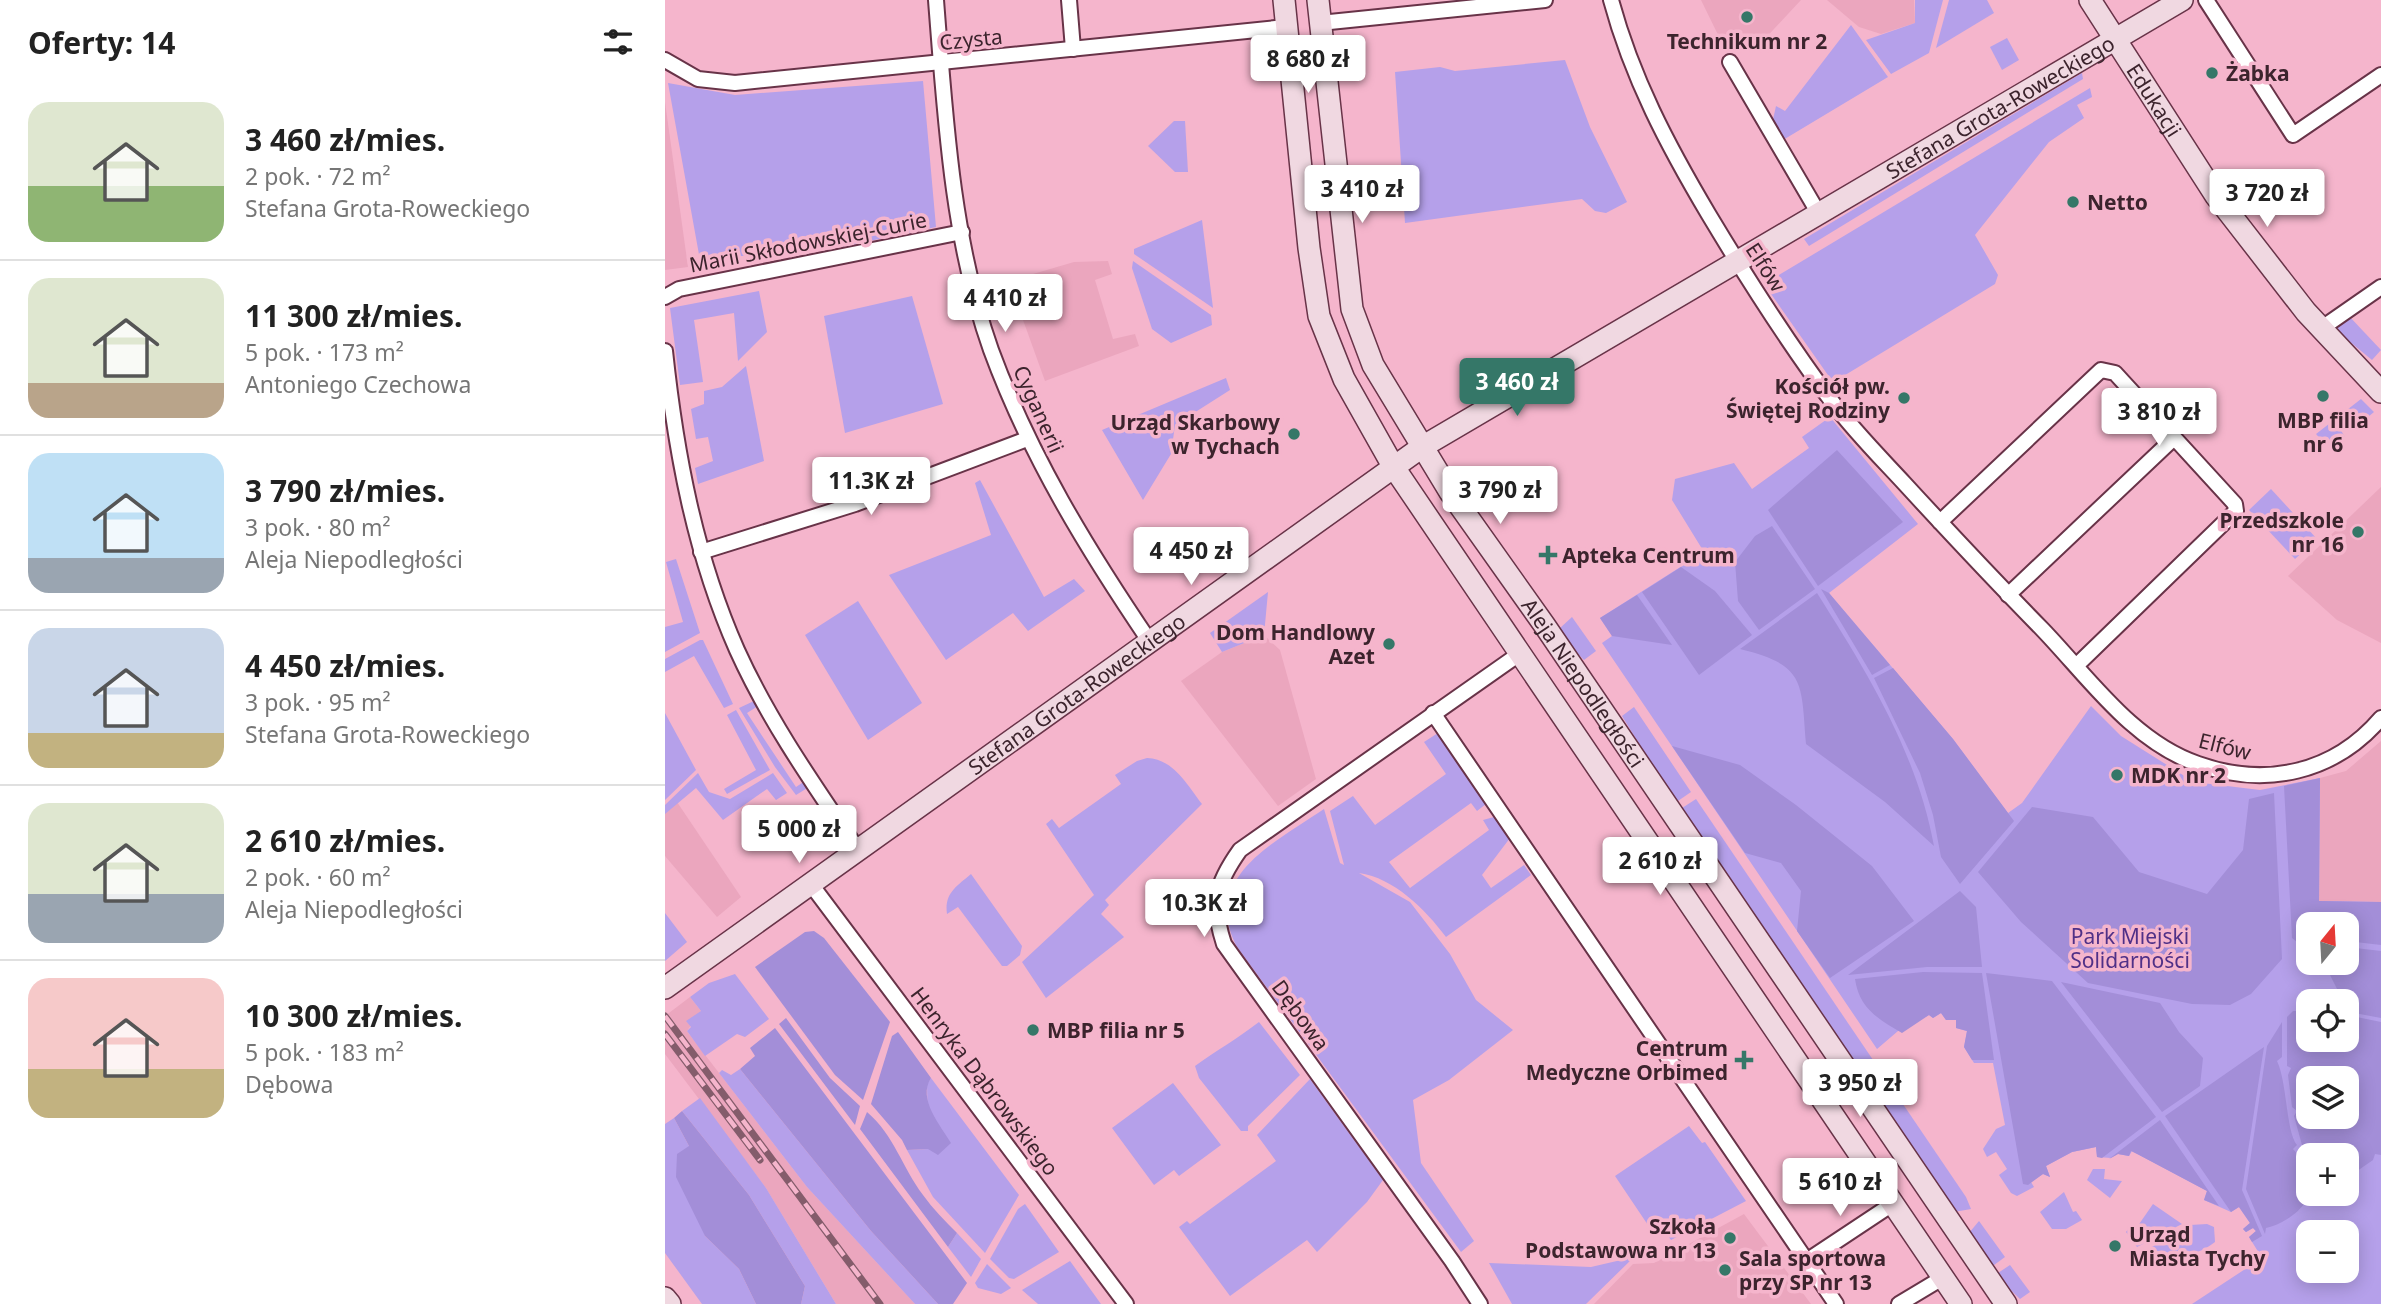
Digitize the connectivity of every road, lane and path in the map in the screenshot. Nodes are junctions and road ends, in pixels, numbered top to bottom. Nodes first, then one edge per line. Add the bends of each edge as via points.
1 (936, 0) edge
2 (1069, 0) edge
3 (1284, 0) edge
4 (1318, 0) edge
5 (1545, 0) edge
6 (1611, 0) edge
7 (2090, 0) edge
8 (2182, 0) edge
9 (2206, 0) edge
10 (1320, 23) junction
11 (1286, 27) junction
12 (2116, 38) junction
13 (1073, 49) junction
14 (665, 60) edge
15 (941, 62) junction
16 (1730, 62) dead end
17 (1323, 63) junction
18 (1290, 65) junction
19 (2381, 75) edge
20 (1819, 214) junction
21 (962, 232) junction
22 (1737, 262) junction
23 (2381, 287) edge
24 (665, 298) edge
25 (2322, 328) junction
26 (665, 351) edge
27 (2381, 392) edge
28 (2174, 438) junction
29 (1027, 439) junction
30 (1422, 447) junction
31 (1393, 466) junction
32 (1940, 522) junction
33 (701, 552) junction
34 (2008, 595) junction
35 (1150, 642) junction
36 (1522, 652) junction
37 (2077, 665) junction
38 (1433, 713) junction
39 (2381, 718) edge
40 (858, 850) junction
41 (810, 883) junction
42 (665, 988) edge
43 (1890, 1137) junction
44 (1862, 1154) junction
45 (1894, 1203) junction
46 (1805, 1262) junction
47 (1944, 1276) junction
48 (665, 1298) edge
49 (670, 1304) edge
50 (1126, 1304) edge
51 (1480, 1304) edge
52 (1836, 1304) edge
53 (1899, 1304) edge
54 (1961, 1304) edge
55 (2006, 1304) edge

1 - 15 street, Cyganerii
2 - 13 street
3 - 11 street, Aleja Niepodległości
4 - 10 street, Aleja Niepodległości
5 - 10 street
6 - 22 street, Elfów via 1665,141
7 - 12 street, Edukacji
8 - 12 street, Stefana Grota-Roweckiego
9 - 19 street via 2293,135
10 - 17 street, Aleja Niepodległości
11 - 13 street, Czysta
11 - 18 street, Aleja Niepodległości
12 - 20 street, Stefana Grota-Roweckiego
12 - 25 street, Edukacji via 2216,196
13 - 15 street, Czysta
14 - 15 street, Czysta via 698,79 735,83
15 - 21 street, Cyganerii
16 - 20 street
17 - 18 street via 1308,74
17 - 30 street, Aleja Niepodległości via 1352,309 1374,365
18 - 31 street, Aleja Niepodległości via 1319,316 1344,379
20 - 22 street, Stefana Grota-Roweckiego
21 - 24 street, Marii Skłodowskiej-Curie via 679,289
21 - 29 street, Cyganerii via 990,347
22 - 30 street, Stefana Grota-Roweckiego
22 - 32 street, Elfów via 1834,404
23 - 25 street
25 - 27 street, Edukacji
26 - 33 street via 682,474
28 - 32 street via 2115,373 2101,370
28 - 34 street
28 - 37 street via 2235,504 2236,511
29 - 33 street via 812,519
29 - 35 street, Cyganerii via 1091,553
30 - 31 street, Stefana Grota-Roweckiego
30 - 43 street, Aleja Niepodległości
31 - 35 street, Stefana Grota-Roweckiego
31 - 36 street, Aleja Niepodległości
32 - 34 street, Elfów
33 - 40 street via 752,681 794,755
34 - 37 street, Elfów
35 - 40 street, Stefana Grota-Roweckiego
36 - 38 street, Dębowa
36 - 44 street, Aleja Niepodległości
37 - 39 street, Elfów via 2142,733 2196,764 2230,773 2277,775 2331,761 2366,736
38 - 46 street
38 - 51 street, Dębowa via 1240,850 1218,891 1215,918 1224,944
40 - 41 street, Stefana Grota-Roweckiego
41 - 42 street, Stefana Grota-Roweckiego
41 - 50 street, Henryka Dąbrowskiego
43 - 44 street via 1869,1138
43 - 55 street, Aleja Niepodległości
44 - 45 street, Aleja Niepodległości
45 - 46 street
45 - 47 street, Aleja Niepodległości
46 - 52 street
47 - 53 street
47 - 54 street, Aleja Niepodległości
48 - 49 street

